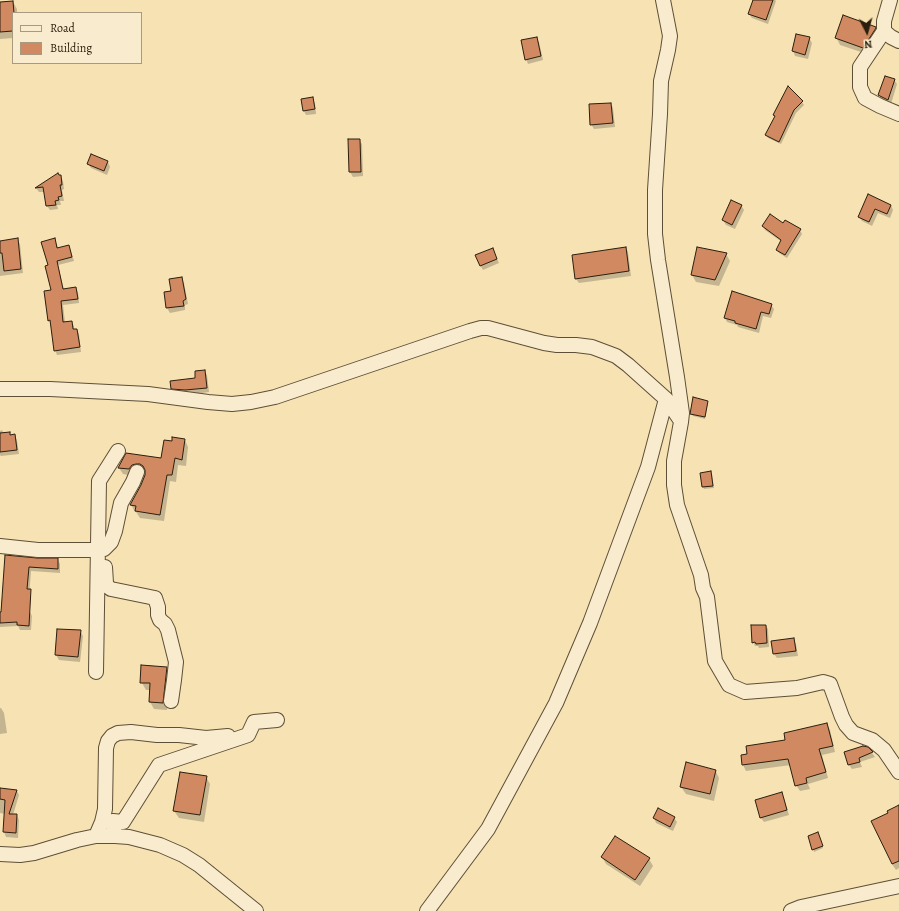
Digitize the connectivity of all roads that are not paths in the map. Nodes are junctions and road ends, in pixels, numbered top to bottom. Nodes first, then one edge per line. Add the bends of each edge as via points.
1 (663, 0) edge
2 (890, 0) edge
3 (884, 31) junction
4 (899, 41) edge
5 (899, 114) edge
6 (0, 389) edge
7 (666, 399) junction
8 (681, 422) junction
9 (118, 451) dead end
10 (137, 472) dead end
11 (0, 546) edge
12 (101, 549) junction
13 (96, 672) dead end
14 (171, 700) dead end
15 (277, 720) dead end
16 (228, 736) dead end
17 (899, 772) edge
18 (96, 836) junction
19 (115, 836) junction
20 (0, 854) edge
21 (899, 886) edge
22 (256, 911) edge
23 (427, 911) edge
24 (791, 911) edge

1 - 8 street via 670,36 661,81 655,234 682,413
2 - 3 street
3 - 4 street
3 - 5 street via 860,67 860,87 865,98
6 - 7 street via 148,394 232,404 251,402 275,397 470,331 488,328 544,343 592,347 616,356
7 - 8 street
7 - 23 street via 648,467 590,623 556,703 488,830
8 - 17 street via 674,461 677,505 701,575 715,661 722,674 729,685 745,692 798,688 823,682 830,684 846,726 853,733 872,740 884,750
9 - 12 street via 99,481
10 - 12 street via 121,503 111,542
11 - 12 street via 38,550
12 - 13 street
12 - 14 street via 107,586 154,597 157,600 158,615 168,630 176,662
15 - 19 street via 254,722 248,735 159,766 123,822 113,821
16 - 18 street via 206,738 131,732 112,736 106,748 105,809
18 - 19 street
18 - 20 street via 34,854
19 - 22 street via 160,845 183,855
21 - 24 street

